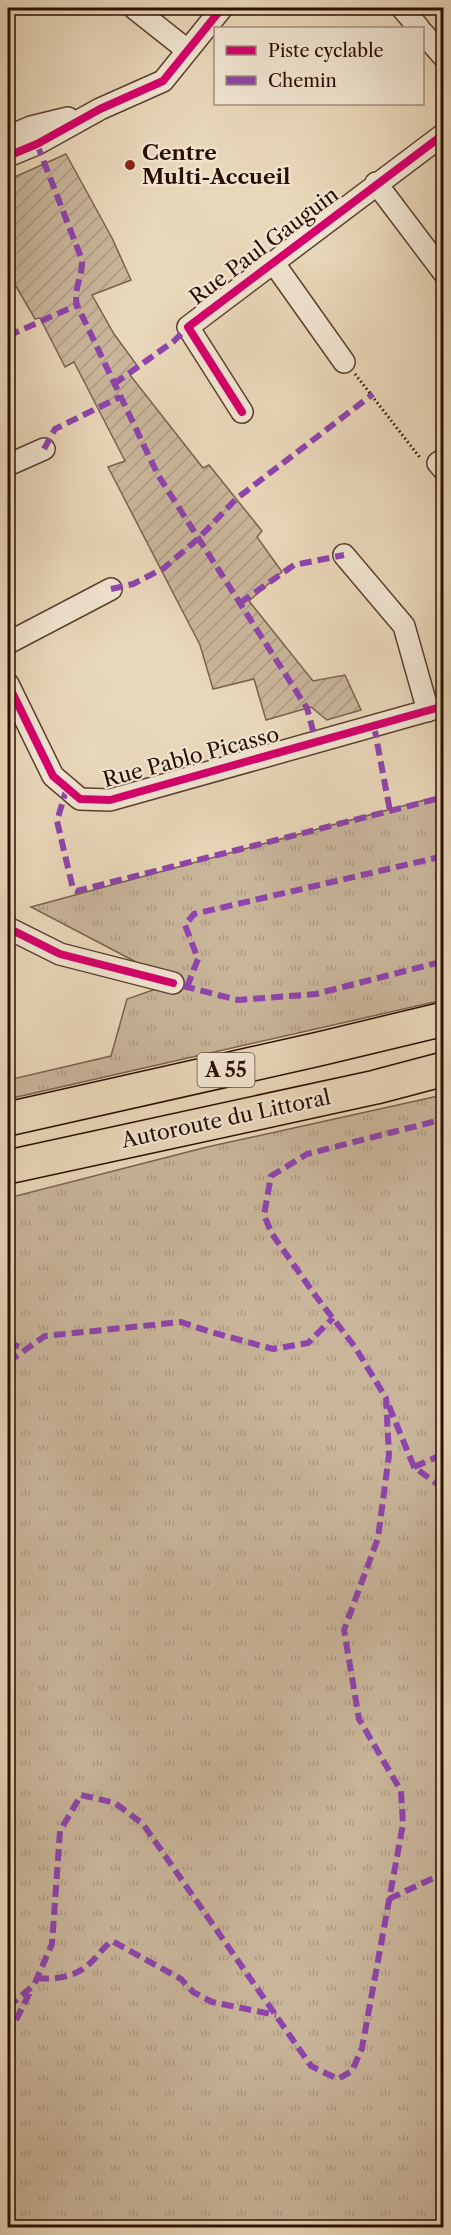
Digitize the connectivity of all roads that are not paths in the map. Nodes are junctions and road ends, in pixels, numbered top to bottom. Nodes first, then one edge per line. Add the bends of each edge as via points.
1 (135, 8) edge
2 (222, 8) edge
3 (402, 8) edge
4 (418, 27) edge
5 (424, 33) edge
6 (187, 50) junction
7 (444, 57) edge
8 (100, 109) junction
9 (444, 134) edge
10 (8, 137) edge
11 (8, 156) edge
12 (376, 183) junction
13 (273, 262) junction
14 (444, 273) edge
15 (344, 362) road end
16 (242, 412) dead end
17 (44, 449) dead end
18 (8, 465) edge
19 (344, 555) dead end
20 (111, 590) dead end
21 (8, 643) edge
22 (8, 684) edge
23 (436, 709) edge
24 (8, 928) edge
25 (173, 983) dead end
26 (444, 1019) edge
27 (444, 1069) edge
28 (8, 1119) edge
29 (8, 1167) edge

1 - 6 street
2 - 6 street
3 - 4 street
5 - 7 street
6 - 8 street via 162,81
8 - 10 street
8 - 11 street
9 - 12 street, Rue Paul Gauguin
12 - 13 street, Rue Paul Gauguin
12 - 14 street
13 - 15 street
13 - 16 street, Rue Paul Gauguin via 188,327
17 - 18 street
19 - 23 street via 404,626
20 - 21 street
22 - 23 street, Rue Pablo Picasso via 53,776 80,799 110,800
24 - 25 street via 60,954
26 - 28 highway, A 55
27 - 29 highway, Autoroute du Littoral / A 55

